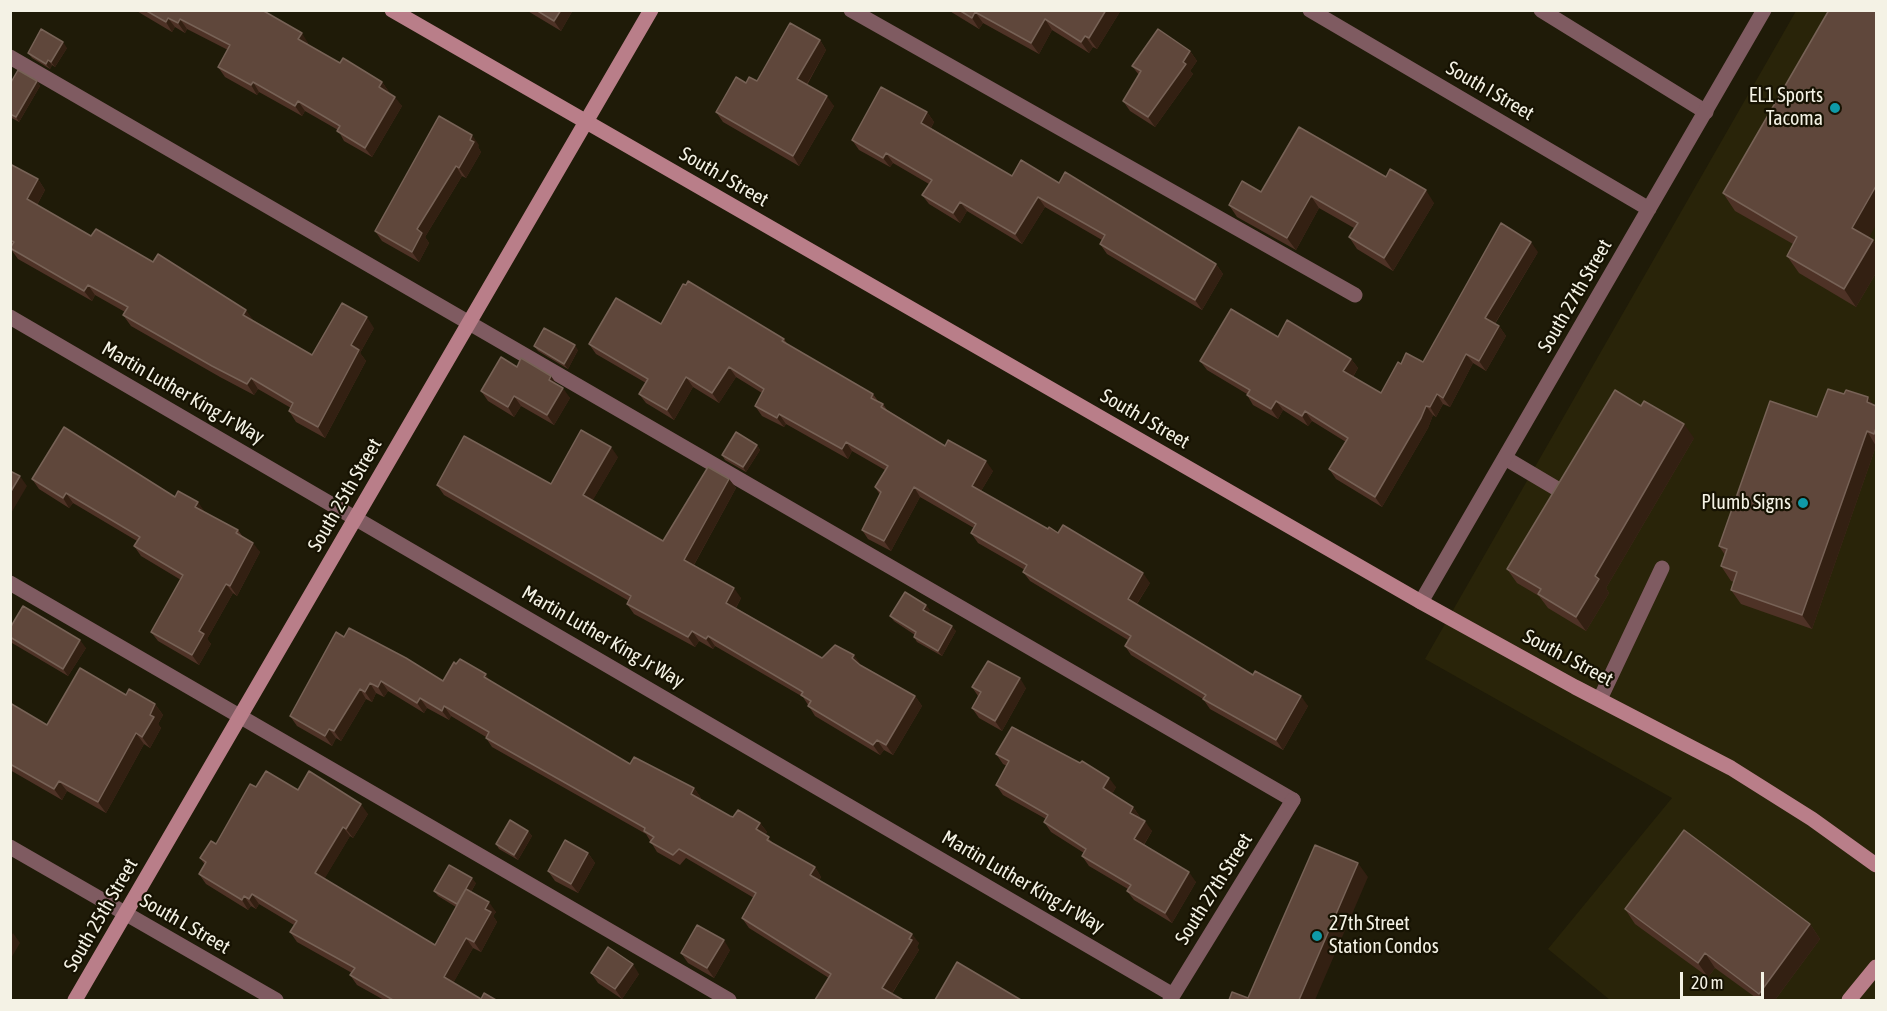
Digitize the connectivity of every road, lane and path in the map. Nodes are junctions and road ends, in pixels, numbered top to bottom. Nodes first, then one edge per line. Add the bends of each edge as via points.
1 (392, 10) edge
2 (651, 10) edge
3 (851, 10) edge
4 (1310, 10) edge
5 (1541, 10) edge
6 (1762, 11) edge
7 (10, 57) edge
8 (1706, 112) junction
9 (586, 122) junction
10 (1649, 209) junction
11 (1355, 295) dead end
12 (10, 317) edge
13 (469, 324) junction
14 (1505, 458) junction
15 (1560, 490) edge
16 (356, 518) junction
17 (1662, 568) dead end
18 (10, 583) edge
19 (1421, 602) junction
20 (1600, 699) junction
21 (240, 717) junction
22 (10, 847) edge
23 (1876, 865) edge
24 (126, 914) junction
25 (1876, 967) edge
26 (1172, 998) edge
27 (75, 1000) edge
28 (276, 1000) edge
29 (729, 1000) edge
30 (1849, 1000) edge

1 - 9 street, South J Street
2 - 9 street, South 25th Street
3 - 11 street
4 - 10 street, South I Street
5 - 8 street
6 - 8 street, South 27th Street
7 - 13 street
8 - 10 street, South 27th Street
9 - 13 street, South 25th Street
9 - 19 street, South J Street
10 - 14 street, South 27th Street
12 - 16 street, Martin Luther King Jr Way
13 - 16 street, South 25th Street
13 - 26 street, South 27th Street via 1293,800
14 - 15 street
14 - 19 street, South 27th Street
16 - 21 street, South 25th Street
16 - 26 street, Martin Luther King Jr Way
17 - 20 street
18 - 21 street
19 - 20 street, South J Street
20 - 23 street, South J Street via 1731,768
21 - 24 street, South 25th Street
21 - 29 street
22 - 24 street, South L Street
24 - 27 street, South 25th Street
24 - 28 street, South L Street
25 - 30 street

